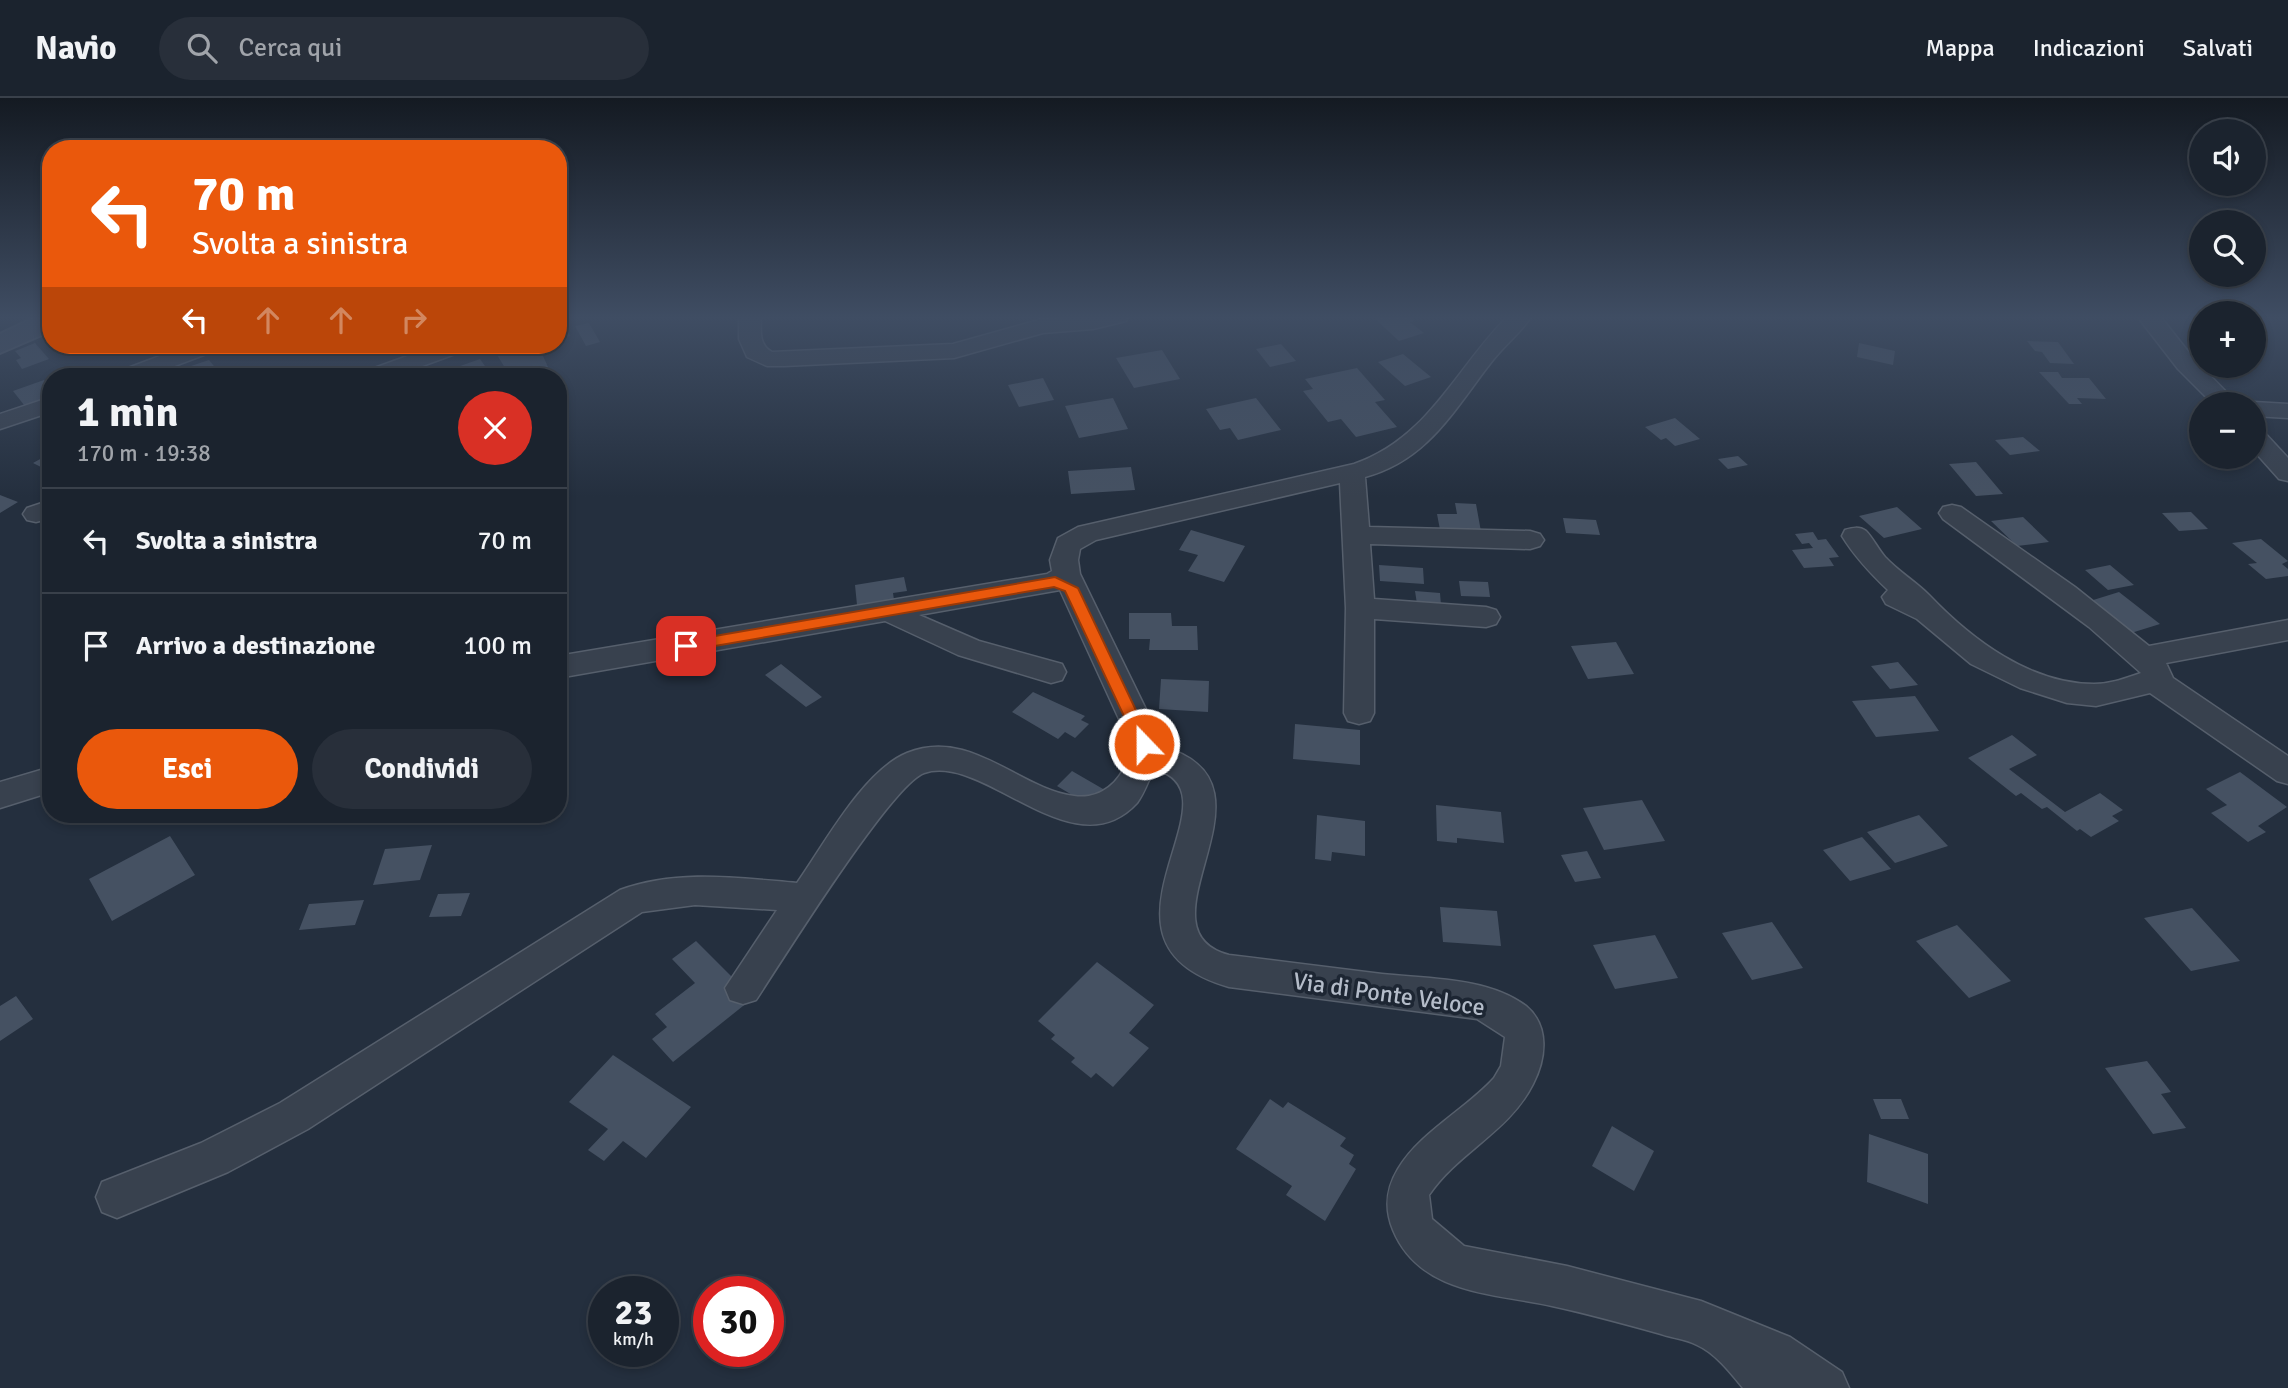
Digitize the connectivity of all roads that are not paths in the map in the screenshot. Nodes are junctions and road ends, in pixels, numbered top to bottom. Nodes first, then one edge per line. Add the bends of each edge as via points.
1 (1469, 376) edge
2 (2198, 376) edge
3 (2214, 392) edge
4 (42, 407) edge
5 (2266, 410) edge
6 (2288, 411) edge
7 (0, 422) edge
8 (2266, 449) edge
9 (1352, 472) junction
10 (2288, 473) edge
11 (1952, 513) dead end
12 (1357, 535) junction
13 (1855, 536) dead end
14 (1530, 540) dead end
15 (1064, 581) junction
16 (1896, 597) dead end
17 (1360, 608) junction
18 (1927, 610) junction
19 (890, 611) junction
20 (1486, 617) dead end
21 (2288, 630) edge
22 (567, 665) edge
23 (2149, 669) junction
24 (1051, 672) dead end
25 (1359, 713) dead end
26 (1145, 755) junction
27 (2288, 772) edge
28 (42, 782) edge
29 (0, 795) edge
30 (806, 898) junction
31 (743, 988) dead end
32 (117, 1197) dead end
33 (1709, 1327) junction
34 (1772, 1388) edge
35 (1826, 1388) edge

1 - 9 street via 1420,440 1388,460
2 - 3 street
4 - 7 street
5 - 6 street
8 - 10 street
9 - 12 street
9 - 15 street via 1087,533 1068,544
11 - 23 street via 2057,589
12 - 14 street
12 - 17 street
13 - 18 street via 1876,564
15 - 19 street
15 - 26 street via 1140,730
16 - 18 street
17 - 20 street
17 - 25 street
18 - 23 street via 1990,662 2070,692 2099,695
19 - 22 street
19 - 24 street via 980,652
21 - 23 street
23 - 27 street
26 - 30 street via 1138,775 1119,798 1100,809 1083,811 1058,806 959,762 936,757 915,762 885,788
26 - 33 street, Via di Ponte Veloce via 1177,763 1197,785 1199,811 1177,924 1185,946 1203,962 1275,978 1477,1002 1509,1014 1520,1027 1525,1051 1510,1086 1488,1113 1412,1183 1407,1208 1424,1242 1458,1266 1565,1287
28 - 29 street
30 - 31 street
30 - 32 street via 686,891 632,900 294,1116 214,1158
33 - 34 street, Via di Ponte Veloce
33 - 35 street via 1774,1353

